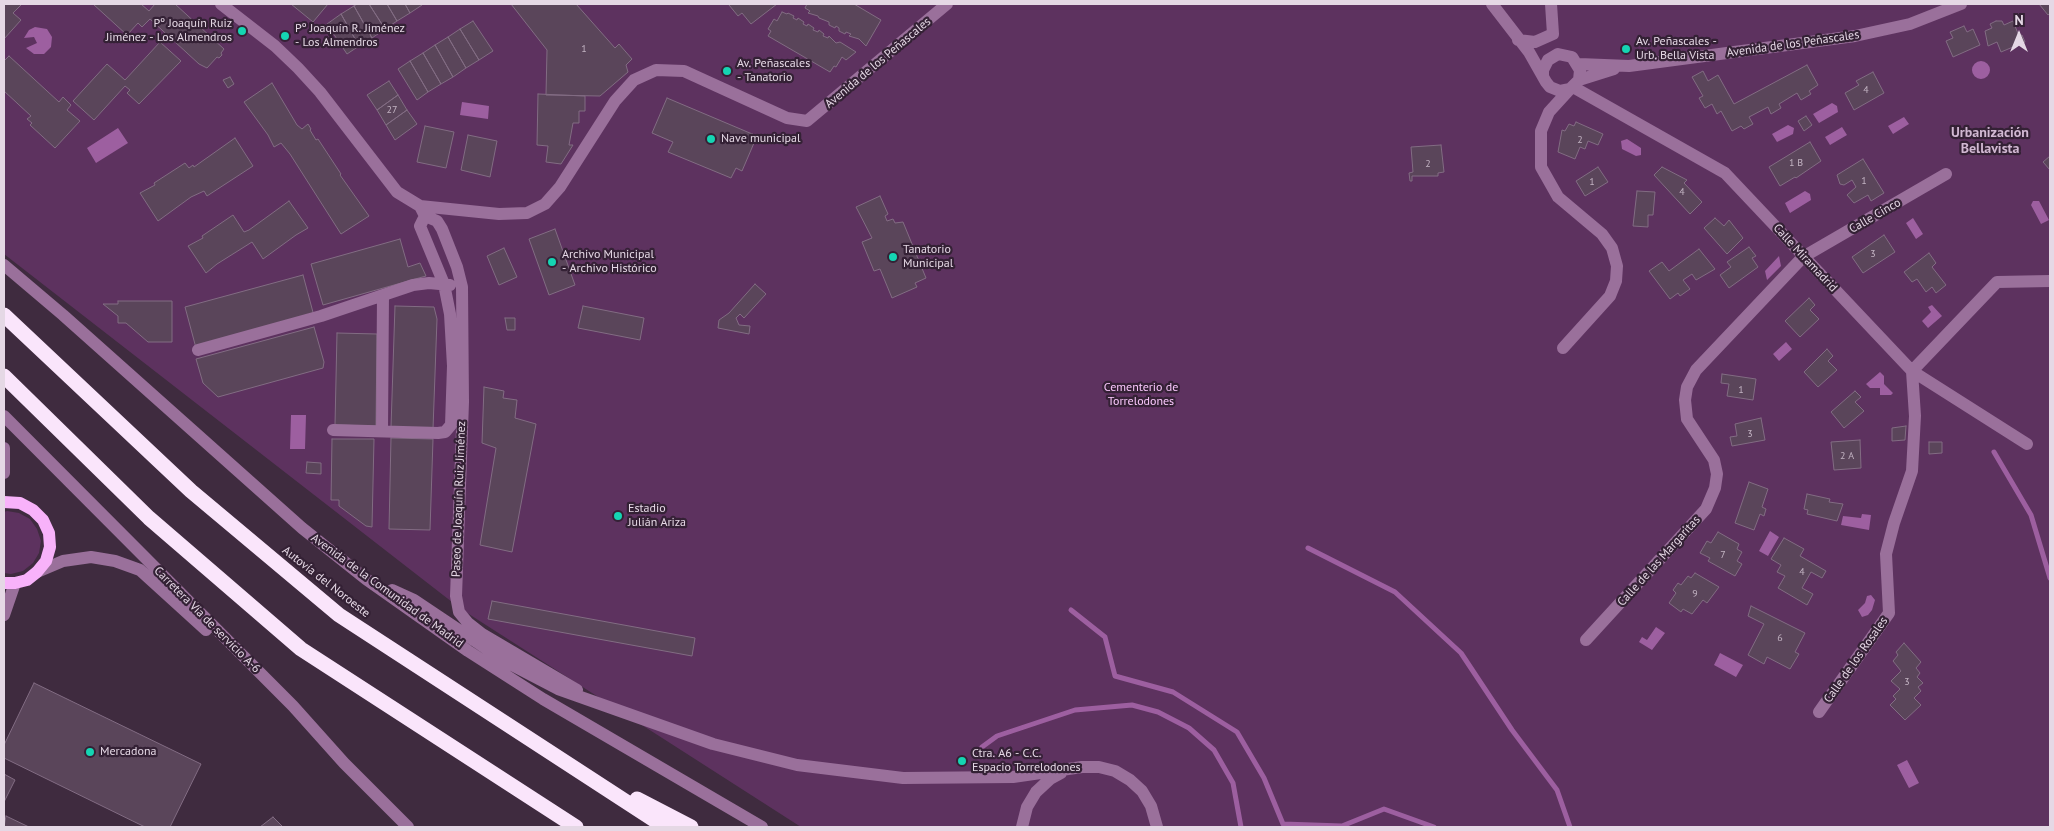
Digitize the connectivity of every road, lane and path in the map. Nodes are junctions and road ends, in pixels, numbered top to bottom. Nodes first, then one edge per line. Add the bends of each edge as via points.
1 (221, 4) edge
2 (947, 4) edge
3 (1492, 4) edge
4 (1552, 4) edge
5 (1961, 4) edge
6 (1553, 34) junction
7 (1518, 40) junction
8 (1529, 52) junction
9 (1553, 55) junction
10 (1579, 64) junction
11 (1621, 66) junction
12 (1543, 76) junction
13 (1574, 85) junction
14 (1550, 87) junction
15 (1549, 112) junction
16 (807, 121) joint
17 (1946, 174) dead end
18 (422, 211) junction
19 (1803, 257) junction
20 (4, 265) edge
21 (2050, 281) edge
22 (444, 284) junction
23 (462, 287) junction
24 (383, 295) junction
25 (4, 315) edge
26 (1563, 348) dead end
27 (198, 350) dead end
28 (1912, 371) junction
29 (4, 376) edge
30 (4, 416) edge
31 (333, 430) dead end
32 (382, 431) junction
33 (2027, 444) dead end
34 (4, 448) edge
35 (4, 473) edge
36 (4, 502) edge
37 (37, 572) junction
38 (366, 579) junction
39 (9, 583) edge
40 (4, 615) edge
41 (1586, 640) dead end
42 (293, 706) junction
43 (612, 709) junction
44 (1819, 712) dead end
45 (546, 752) junction
46 (1065, 771) junction
47 (408, 827) edge
48 (576, 827) edge
49 (665, 827) edge
50 (691, 827) edge
51 (762, 827) edge
52 (1022, 827) edge
53 (1157, 827) edge

1 - 18 street, Paseo de Joaquín Ruiz Jiménez via 298,68 398,192
2 - 16 street, Avenida de los Peñascales
3 - 7 street
4 - 6 street
5 - 11 street, Avenida de los Peñascales via 1910,24 1855,36
6 - 7 street via 1535,42
6 - 9 street
7 - 8 street
8 - 9 street
8 - 12 street
9 - 10 street via 1568,54
9 - 12 street via 1544,65
10 - 11 street, Avenida de los Peñascales
10 - 13 street
11 - 13 street, Avenida de los Peñascales
12 - 14 street
13 - 14 street via 1560,91
13 - 15 street
13 - 19 street, Calle Miramadrid via 1726,173
14 - 15 street
15 - 26 street via 1540,130 1541,167 1558,197 1602,234 1612,248 1617,266 1610,296
16 - 18 street, Paseo de Joaquín Ruiz Jiménez via 787,118 684,71 656,70 634,80 614,101 560,187 545,204 527,213
17 - 19 street, Calle Cinco
18 - 22 street via 420,226
18 - 23 street, Paseo de Joaquín Ruiz Jiménez via 437,221 442,230
19 - 28 street, Calle Miramadrid
19 - 41 street, Calle de las Margaritas via 1696,370 1687,387 1687,419 1714,460 1717,474 1706,509
20 - 38 street, Avenida de la Comunidad de Madrid via 295,522
21 - 28 street via 1997,282
22 - 23 street
22 - 24 street via 413,285
22 - 32 street via 451,332 451,425 445,432 438,433
23 - 43 street, Paseo de Joaquín Ruiz Jiménez via 463,402 456,596 459,612 482,634
24 - 27 street
24 - 32 street
25 - 45 highway, Autovía del Noroeste via 191,491 339,615
28 - 33 street, Calle Miramadrid
28 - 44 street, Calle de los Rosales via 1915,416 1912,471 1886,554 1889,613
29 - 48 highway via 149,518 301,649
30 - 42 street, Carretera Vía de servicio A-6
31 - 32 street
34 - 35 street
36 - 37 main road via 33,510 43,520 49,533 50,547 46,561
37 - 39 main road via 27,580
37 - 42 street via 63,561 91,557 140,570
38 - 43 street via 414,600 508,663 558,689
38 - 51 street, Avenida de la Comunidad de Madrid via 543,699
39 - 40 street
42 - 47 street, Carretera Vía de servicio A-6
43 - 46 street via 712,744 797,764 903,778 1013,777
45 - 49 highway, Autovía del Noroeste
45 - 50 highway
46 - 52 street via 1036,792 1027,807
46 - 53 street via 1099,767 1130,780 1152,806

